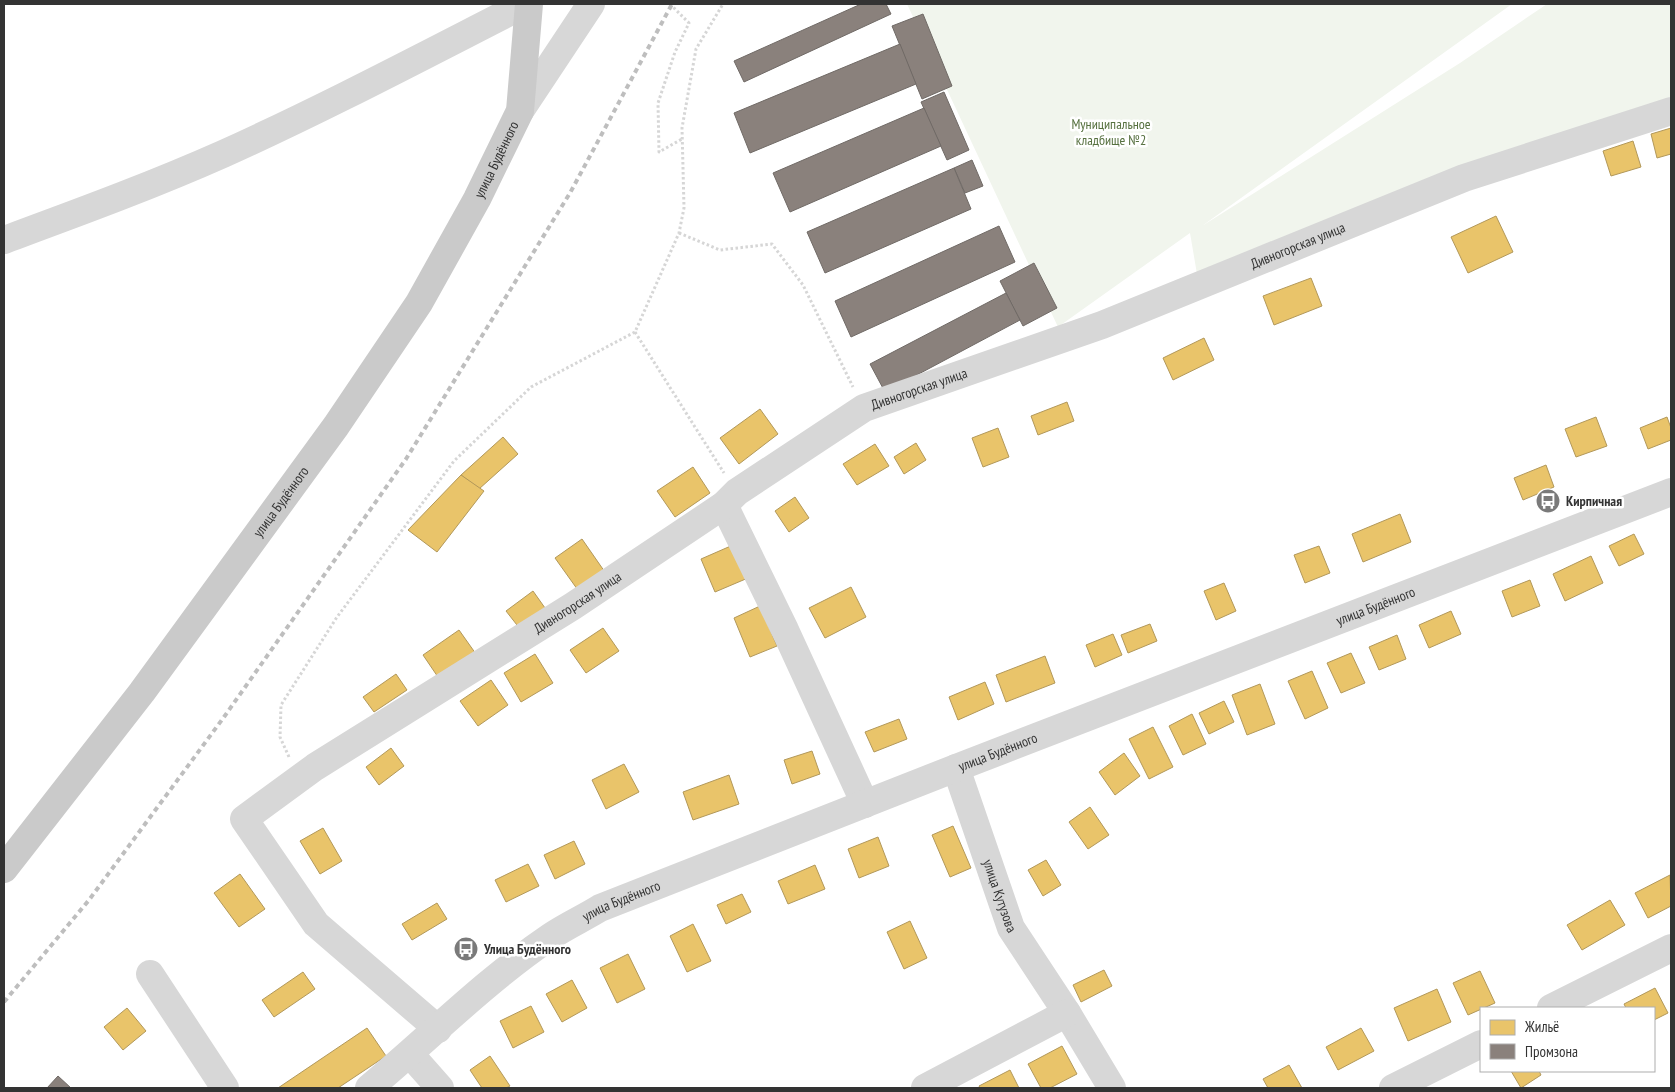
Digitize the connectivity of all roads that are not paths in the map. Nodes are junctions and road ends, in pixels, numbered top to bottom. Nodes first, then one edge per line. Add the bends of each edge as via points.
1 (525, 4) edge
2 (529, 4) edge
3 (591, 4) edge
4 (520, 110) junction
5 (1671, 111) edge
6 (4, 240) edge
7 (1671, 492) edge
8 (730, 499) junction
9 (956, 768) junction
10 (865, 804) junction
11 (4, 869) edge
12 (1671, 948) edge
13 (150, 974) dead end
14 (1553, 1007) edge
15 (1067, 1013) junction
16 (438, 1029) junction
17 (1480, 1044) edge
18 (410, 1054) junction
19 (225, 1088) edge
20 (369, 1088) edge
21 (440, 1088) edge
22 (925, 1088) edge
23 (1112, 1088) edge
24 (1393, 1088) edge

1 - 6 street via 338,100 222,154 93,208
2 - 4 main road
3 - 4 street
4 - 11 main road, улица Будённого via 477,199 419,303 336,426 142,692
5 - 8 street, Дивногорская улица via 1464,178 1102,325 864,408
7 - 9 street, улица Будённого
8 - 10 street via 785,630
8 - 16 street, Дивногорская улица via 574,606 382,725 244,819 316,924
9 - 10 street, улица Будённого
9 - 15 street, улица Кутузова via 1011,928
10 - 16 street, улица Будённого via 600,908 551,936 497,976
12 - 14 street
13 - 19 street
15 - 22 street
15 - 23 street, улица Кутузова
16 - 18 street, улица Будённого
17 - 24 street
18 - 20 street, улица Будённого
18 - 21 street

